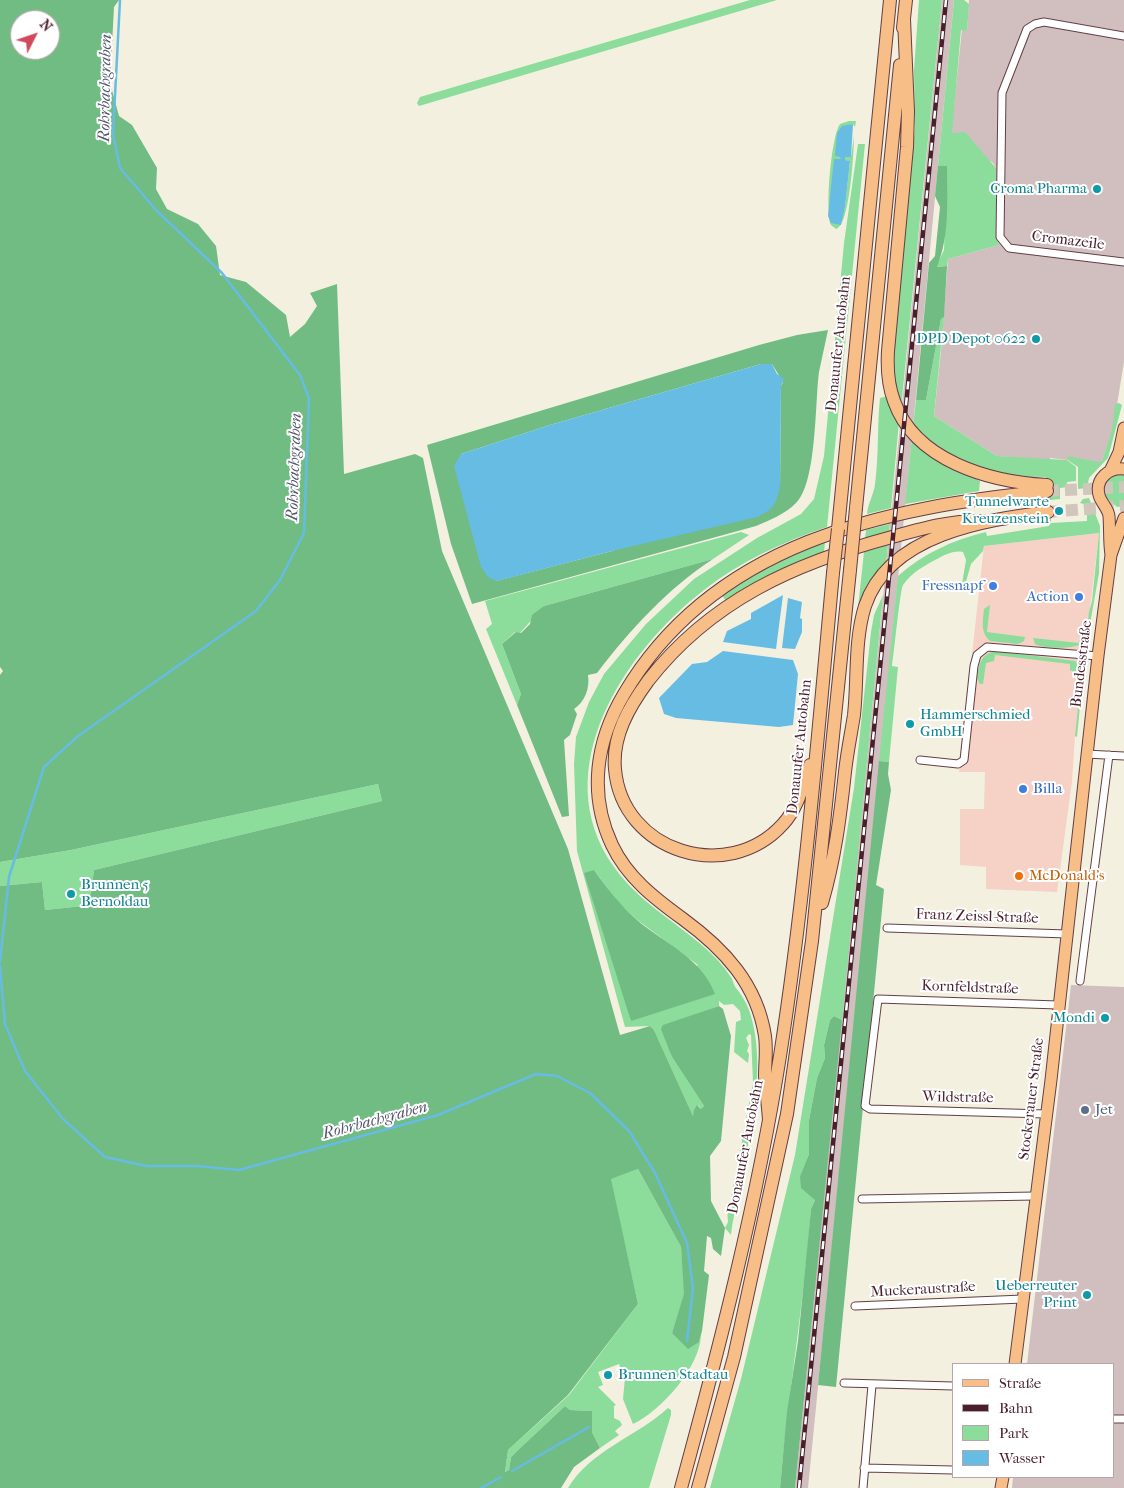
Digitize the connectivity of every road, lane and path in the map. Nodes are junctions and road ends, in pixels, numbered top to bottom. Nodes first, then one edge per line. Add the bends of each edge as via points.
1 (890, 0) edge
2 (906, 0) edge
3 (904, 19) junction
4 (1124, 36) edge
5 (1124, 262) edge
6 (1124, 428) edge
7 (1124, 469) edge
8 (1110, 471) junction
9 (1105, 506) junction
10 (1048, 512) tunnel mouth
11 (1124, 512) edge
12 (1124, 518) edge
13 (983, 521) junction
14 (1111, 555) junction
15 (1098, 656) junction
16 (816, 746) junction
17 (1086, 754) junction
18 (1108, 755) junction
19 (1124, 756) edge
20 (920, 760) dead end
21 (1084, 777) joint
22 (887, 928) dead end
23 (1067, 934) junction
24 (812, 941) junction
25 (1080, 981) dead end
26 (1058, 1005) junction
27 (870, 1109) joint
28 (1046, 1114) junction
29 (769, 1120) junction
30 (1035, 1196) junction
31 (862, 1199) dead end
32 (1023, 1299) junction
33 (855, 1306) dead end
34 (1015, 1363) edge
35 (844, 1383) dead end
36 (872, 1385) junction
37 (952, 1386) edge
38 (864, 1468) junction
39 (952, 1470) edge
40 (681, 1488) edge
41 (698, 1488) edge
42 (863, 1488) edge

1 - 16 highway, Donauufer Autobahn, bridge
2 - 3 highway
3 - 24 highway, bridge
3 - 29 highway via 908,111 888,351 888,379 894,401 915,433 948,459 1001,480 1047,488 880,519 773,556 734,580 698,607 653,652 618,705 602,742 598,768 598,798 604,824 619,858 647,891 721,950 742,975 754,997 765,1038
4 - 5 street, Cromazeile via 1044,22 1026,29 1002,93 1000,237 1009,248
6 - 8 main road
7 - 8 main road
8 - 9 main road via 1099,485 1099,497
9 - 11 main road
9 - 14 main road via 1109,516
10 - 13 highway
12 - 14 main road
13 - 16 highway via 954,522 849,549 782,574 728,605 683,642 641,691 620,728 615,772 626,808 652,837 683,853 725,856 754,846 783,824 799,797
13 - 24 highway via 947,532 895,563 883,575 866,604 840,824 834,860
14 - 15 main road, Bundesstraße
15 - 17 main road, Bundesstraße
15 - 20 street via 987,647 977,655 974,666 964,760 958,764
16 - 29 highway, Donauufer Autobahn via 792,968
17 - 18 street
17 - 21 main road, Bundesstraße
18 - 19 street
18 - 25 street
21 - 23 main road, Stockerauer Straße
22 - 23 street, Franz Zeissl-Straße
23 - 26 main road, Stockerauer Straße
24 - 41 highway via 781,1146 734,1357
26 - 27 street, Kornfeldstraße via 878,999 865,1106
26 - 28 main road, Stockerauer Straße
27 - 28 street, Wildstraße
28 - 30 main road, Stockerauer Straße
29 - 40 highway, Donauufer Autobahn via 721,1340
30 - 31 street
30 - 32 main road, Stockerauer Straße
32 - 33 street, Muckeraustraße
32 - 34 main road, Stockerauer Straße
35 - 36 street
36 - 37 street
36 - 38 street
38 - 39 street
38 - 42 street

